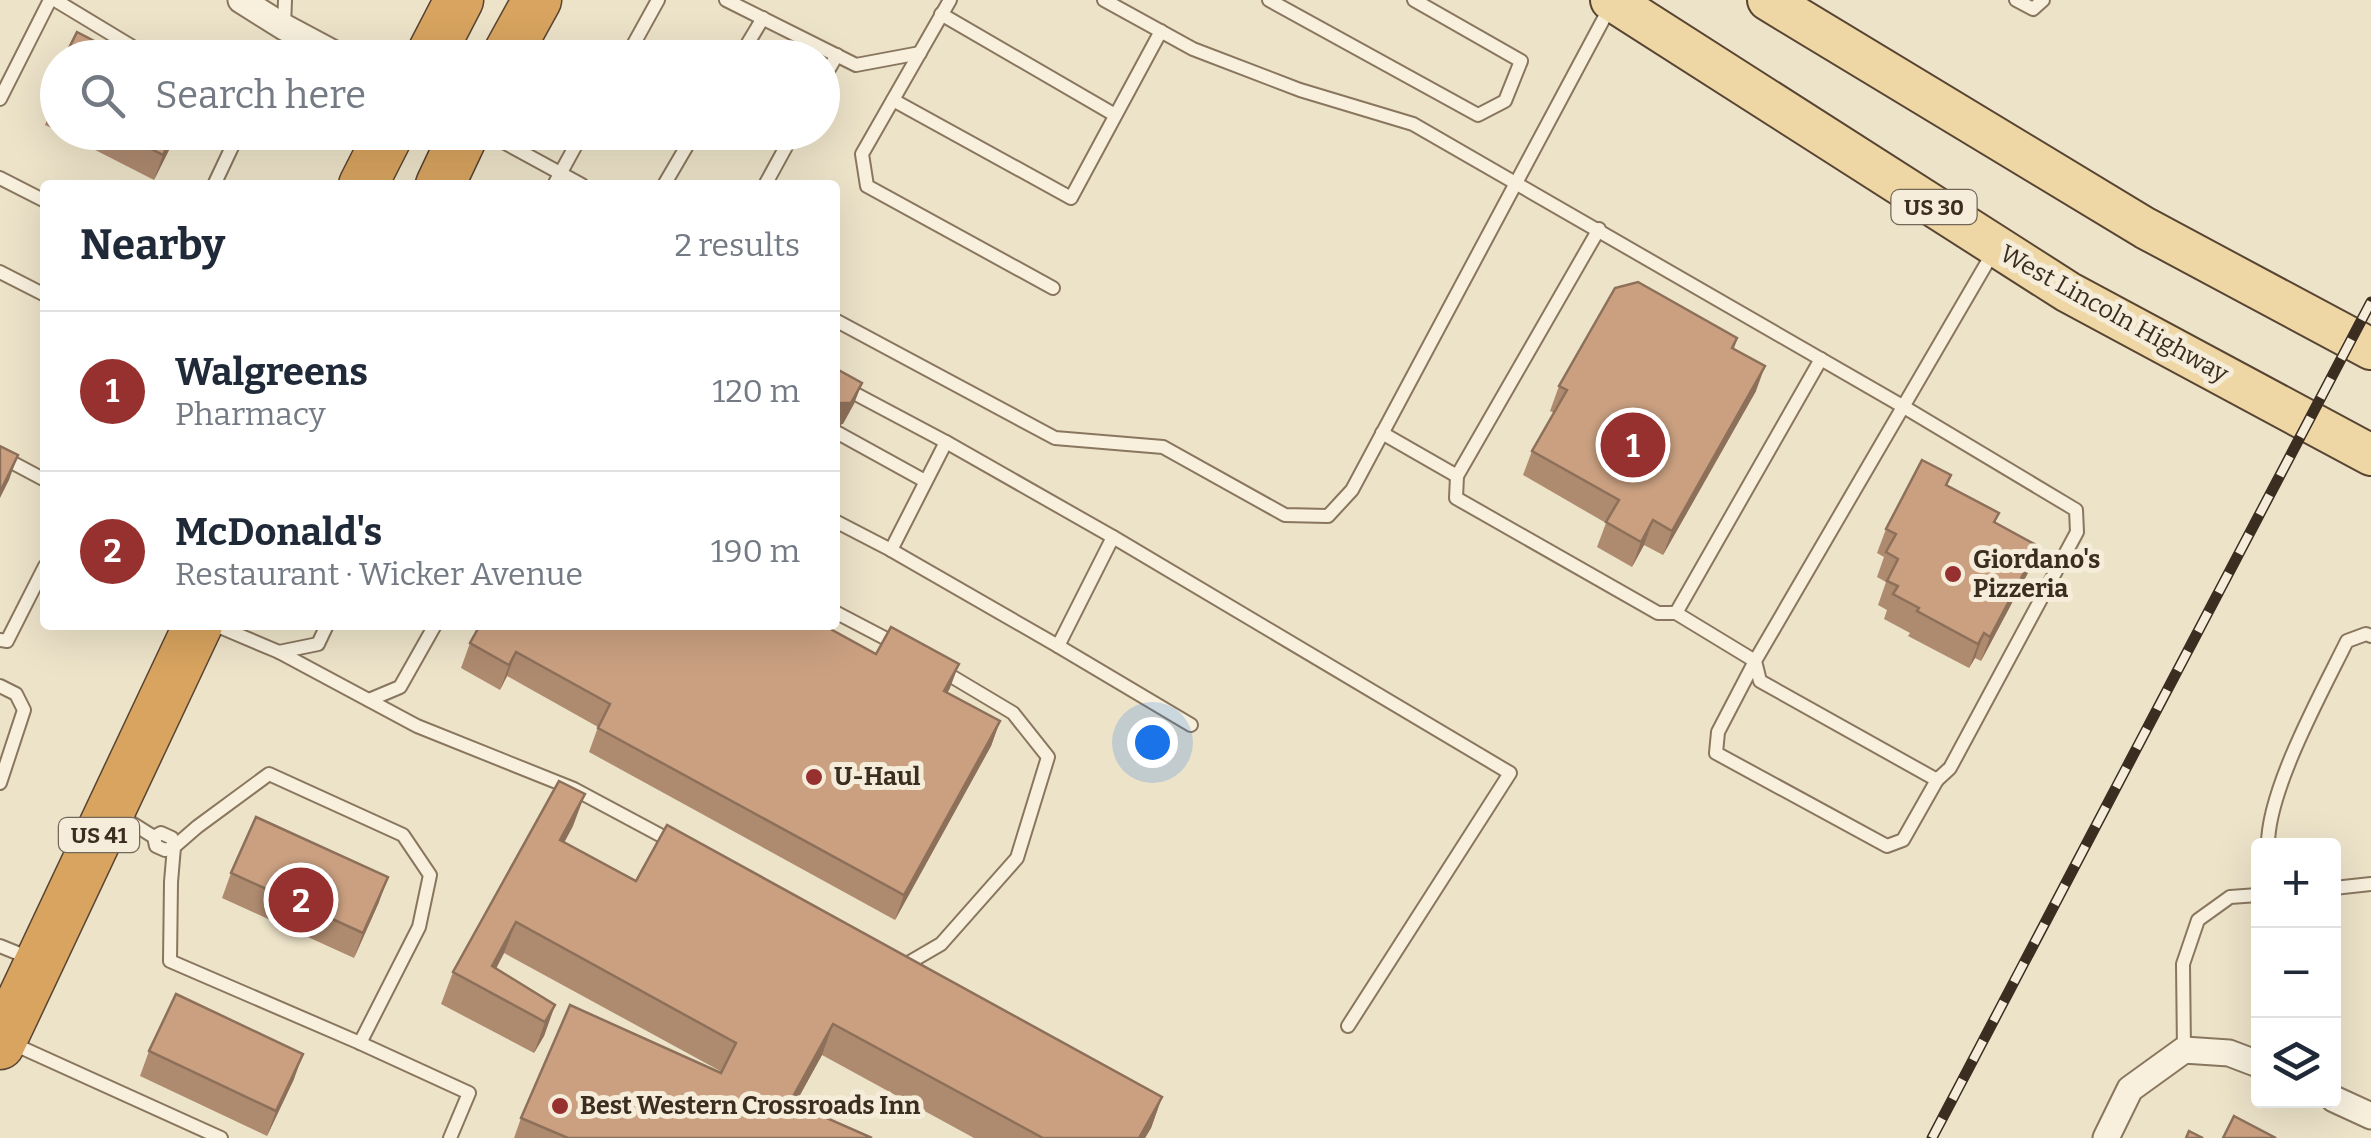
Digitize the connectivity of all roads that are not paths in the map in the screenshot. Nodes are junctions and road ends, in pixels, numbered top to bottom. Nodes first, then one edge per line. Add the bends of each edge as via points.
1 (52, 0) edge
2 (241, 0) edge
3 (284, 0) edge
4 (459, 0) edge
5 (536, 0) edge
6 (658, 0) edge
7 (726, 0) edge
8 (950, 0) edge
9 (1104, 0) edge
10 (1269, 0) edge
11 (1414, 0) edge
12 (1612, 0) edge
13 (1768, 0) edge
14 (2016, 0) edge
15 (2043, 0) edge
16 (942, 14) junction
17 (762, 18) junction
18 (284, 27) junction
19 (1161, 31) junction
20 (120, 40) edge
21 (308, 40) edge
22 (438, 40) edge
23 (515, 40) edge
24 (636, 40) edge
25 (750, 40) edge
26 (807, 40) edge
27 (920, 53) junction
28 (840, 56) edge
29 (0, 99) edge
30 (893, 100) junction
31 (1116, 116) junction
32 (231, 150) edge
33 (418, 150) edge
34 (457, 150) edge
35 (513, 150) edge
36 (573, 150) edge
37 (684, 150) edge
38 (784, 150) edge
39 (380, 160) edge
40 (0, 178) edge
41 (557, 179) edge
42 (216, 180) edge
43 (442, 180) edge
44 (667, 180) edge
45 (768, 180) edge
46 (1516, 182) junction
47 (40, 198) edge
48 (1598, 229) junction
49 (1996, 247) junction
50 (0, 272) edge
51 (1053, 288) dead end
52 (40, 292) edge
53 (840, 323) edge
54 (2371, 349) edge
55 (1820, 359) junction
56 (840, 387) edge
57 (1904, 407) junction
58 (1382, 433) junction
59 (840, 434) edge
60 (946, 442) junction
61 (2371, 455) edge
62 (0, 456) edge
63 (1456, 476) junction
64 (40, 477) edge
65 (925, 480) junction
66 (840, 523) edge
67 (1113, 538) junction
68 (891, 550) junction
69 (40, 576) edge
70 (1676, 613) junction
71 (840, 615) edge
72 (196, 630) edge
73 (227, 630) edge
74 (325, 630) edge
75 (433, 630) edge
76 (2371, 636) edge
77 (0, 640) edge
78 (1058, 646) junction
79 (280, 652) junction
80 (910, 652) edge
81 (1755, 661) junction
82 (927, 662) edge
83 (0, 686) edge
84 (368, 700) junction
85 (1192, 725) dead end
86 (1938, 780) junction
87 (0, 783) edge
88 (110, 810) junction
89 (2268, 838) edge
90 (678, 845) edge
91 (174, 846) junction
92 (2371, 884) edge
93 (2341, 887) edge
94 (2251, 896) edge
95 (20, 954) edge
96 (887, 956) edge
97 (1348, 1026) dead end
98 (1, 1042) edge
99 (360, 1042) junction
100 (2184, 1050) junction
101 (2251, 1061) edge
102 (2341, 1102) edge
103 (2371, 1116) edge
104 (220, 1138) edge
105 (450, 1138) edge
106 (2106, 1138) edge

1 - 20 lane
1 - 29 lane
2 - 18 street
3 - 18 lane
4 - 22 highway
5 - 23 highway
6 - 24 lane
7 - 17 lane
8 - 16 lane
9 - 19 lane
10 - 11 lane via 1478,115 1505,101 1521,61
12 - 46 lane
12 - 49 main road, West Lincoln Highway / US 30
13 - 54 main road via 2145,228
14 - 15 lane via 2033,9
16 - 27 lane
16 - 31 lane
17 - 25 lane
17 - 26 lane
18 - 21 street
19 - 31 lane
19 - 46 lane via 1300,90 1413,124
27 - 28 lane via 856,64
27 - 30 lane
30 - 31 lane via 1071,198
30 - 51 lane via 862,154 867,186
32 - 42 lane
33 - 39 highway
34 - 43 highway
35 - 41 lane
36 - 41 lane
37 - 44 lane
38 - 45 lane
40 - 47 lane
46 - 48 lane
46 - 58 lane
48 - 55 lane
48 - 63 lane
49 - 57 lane
49 - 61 main road, West Lincoln Highway / US 30
50 - 52 lane
53 - 58 lane via 1056,438 1163,447 1285,515 1328,516 1352,490
55 - 57 lane
55 - 70 lane
56 - 60 lane
57 - 81 lane
57 - 86 lane via 2076,510 2077,532
58 - 63 lane
59 - 65 lane
60 - 65 lane
60 - 67 lane
62 - 64 lane
63 - 70 lane via 1456,498 1658,612
65 - 68 lane
66 - 68 lane
67 - 78 lane
67 - 97 lane via 1510,773
68 - 78 lane
69 - 77 lane via 7,641
70 - 81 lane
71 - 80 lane
72 - 88 highway, US 41
73 - 79 lane
74 - 79 lane via 318,644
75 - 84 lane via 400,687
76 - 89 lane via 2347,641 2338,658 2286,771
78 - 85 lane
79 - 84 lane
81 - 86 lane via 1760,681
81 - 86 lane via 1718,732 1716,753 1887,846 1903,840
82 - 96 lane via 1013,712 1048,757 1017,858 940,944 905,965
83 - 87 lane via 16,694 24,710
84 - 90 lane via 574,789
88 - 91 lane via 154,837 156,846
88 - 95 highway, US 41
91 - 99 lane via 170,961
91 - 99 lane via 268,774 402,835 430,875 419,927
92 - 93 lane
94 - 100 lane via 2230,898 2198,920 2183,964
95 - 98 highway, US 41
98 - 104 lane
99 - 105 lane via 469,1092
100 - 101 street
100 - 106 street via 2130,1089
102 - 103 street

